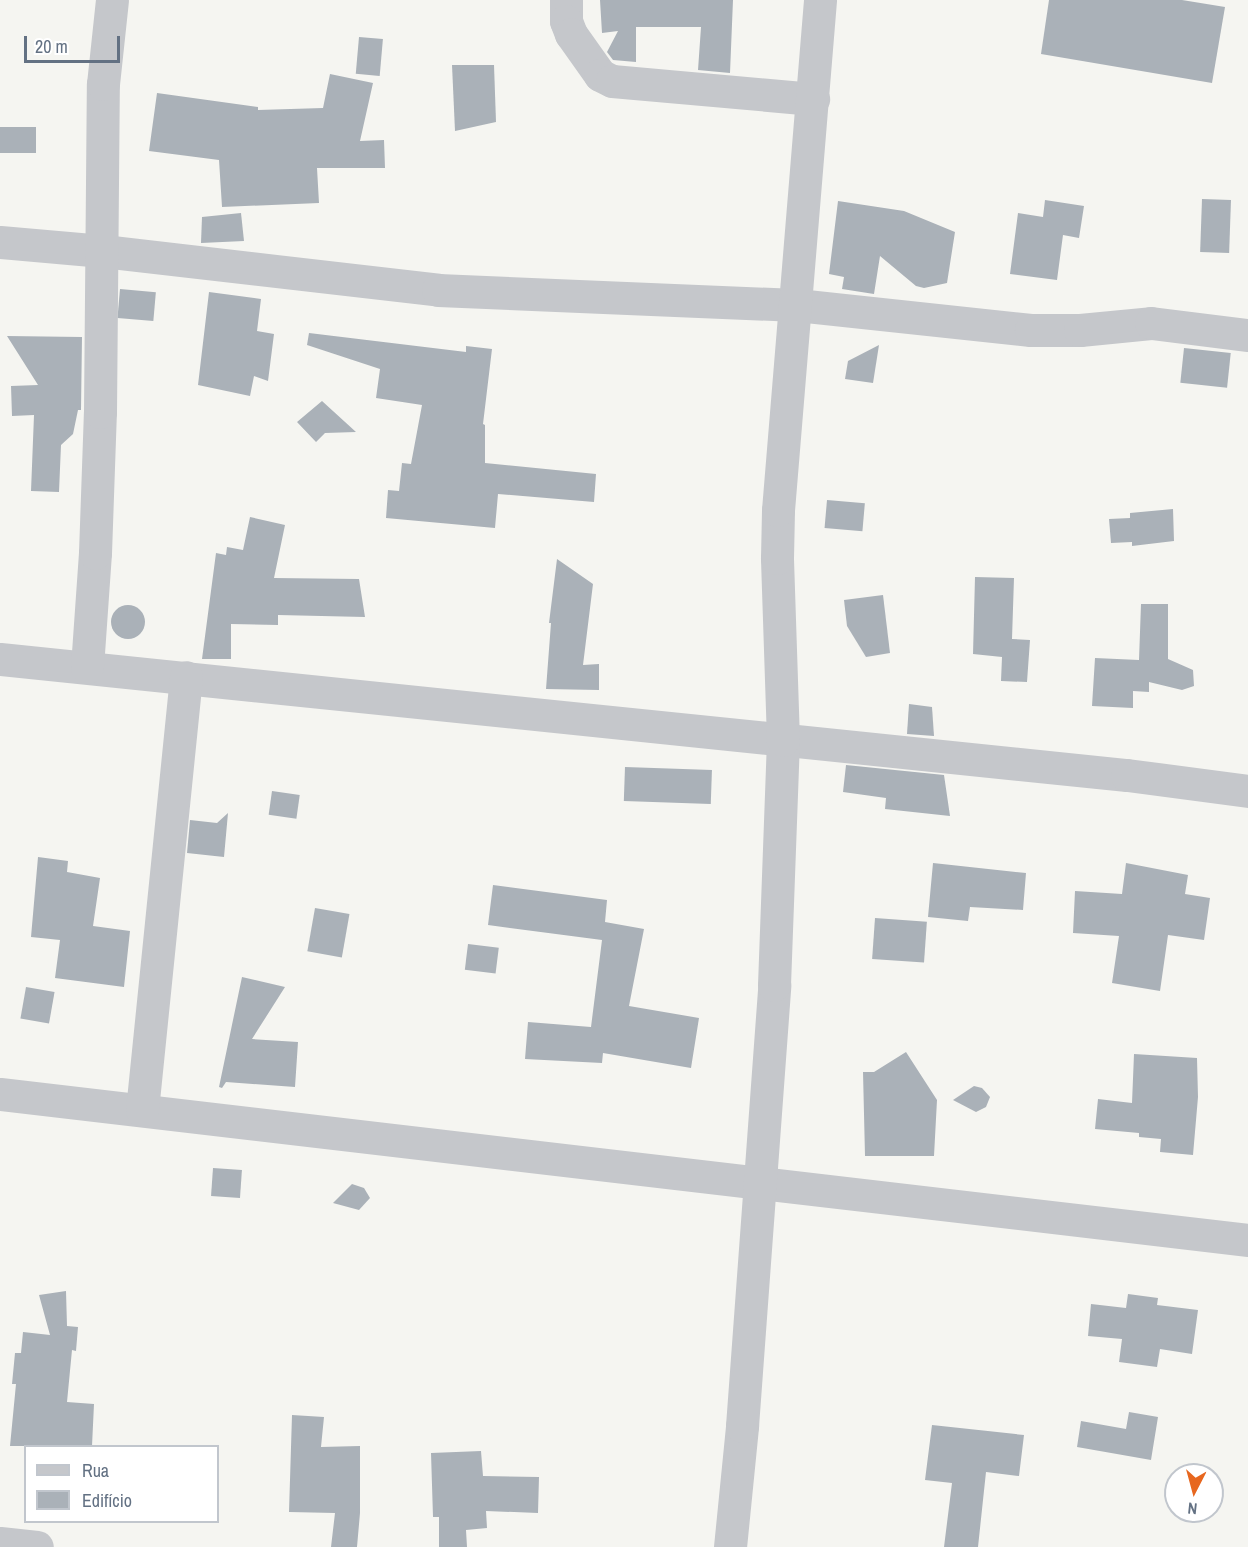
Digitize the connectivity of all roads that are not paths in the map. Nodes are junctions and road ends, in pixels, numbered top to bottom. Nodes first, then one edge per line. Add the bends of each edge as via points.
1 (112, 0) edge
2 (566, 0) edge
3 (820, 0) edge
4 (813, 99) junction
5 (0, 242) edge
6 (103, 251) junction
7 (797, 305) junction
8 (1248, 335) edge
9 (0, 658) edge
10 (87, 667) junction
11 (186, 677) junction
12 (783, 740) junction
13 (1248, 791) edge
14 (0, 1094) edge
15 (142, 1110) junction
16 (758, 1181) junction
17 (1248, 1240) edge
18 (0, 1543) edge
19 (37, 1547) edge
20 (730, 1547) edge

1 - 6 street via 100,172
2 - 4 street via 566,21 571,34 600,75 612,81
3 - 4 street
4 - 7 street
5 - 6 street
6 - 7 street via 438,290
6 - 10 street via 95,553
7 - 8 street via 1031,330 1151,323
7 - 12 street via 777,558
9 - 10 street
10 - 11 street
11 - 12 street
11 - 15 street
12 - 13 street
12 - 16 street via 774,985
14 - 15 street
15 - 16 street
16 - 17 street
16 - 20 street
18 - 19 street

